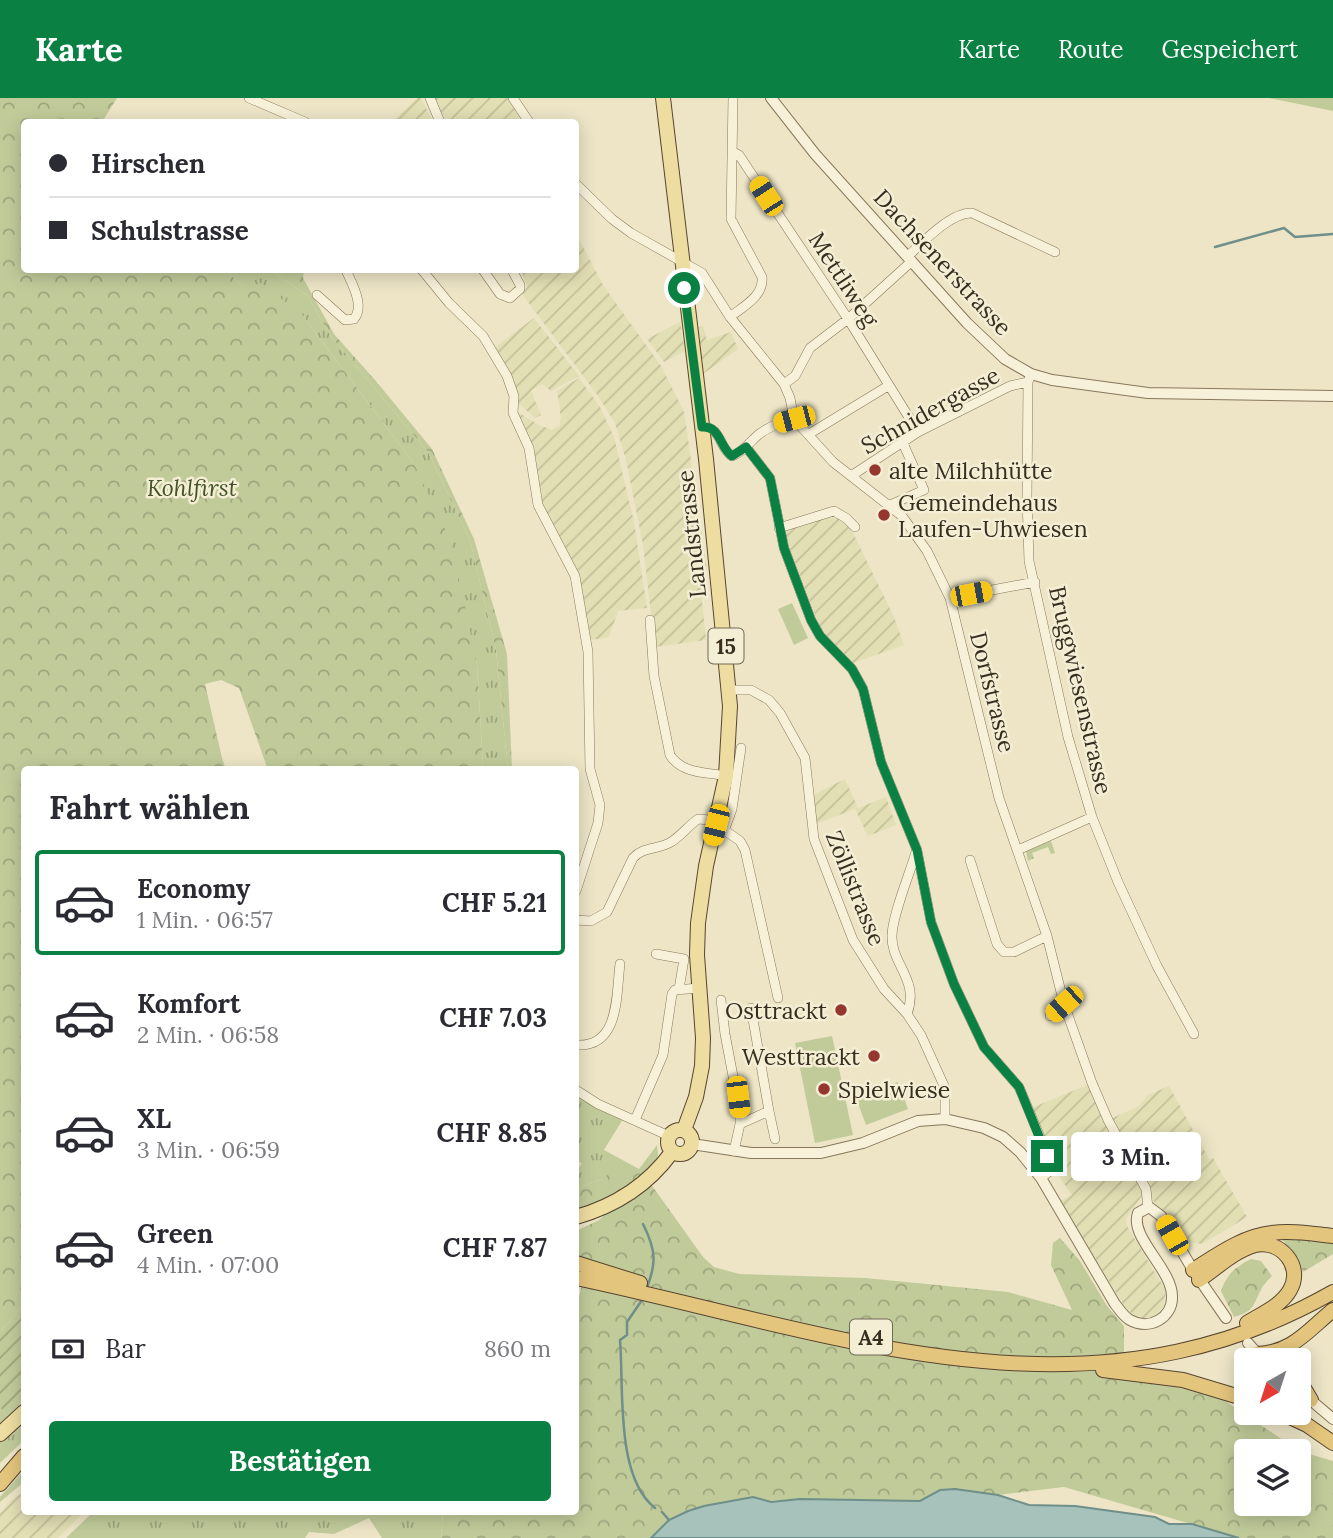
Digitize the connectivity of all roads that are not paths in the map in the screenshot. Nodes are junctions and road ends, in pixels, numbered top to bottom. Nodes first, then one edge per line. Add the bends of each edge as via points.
1 (249, 98) edge
2 (430, 98) edge
3 (513, 98) edge
4 (663, 98) edge
5 (733, 98) edge
6 (771, 98) edge
7 (298, 119) edge
8 (439, 119) edge
9 (527, 119) edge
10 (733, 152) junction
11 (579, 187) edge
12 (1055, 251) dead end
13 (910, 258) junction
14 (681, 261) junction
15 (347, 273) edge
16 (424, 273) edge
17 (484, 273) edge
18 (514, 273) edge
19 (317, 295) dead end
20 (730, 317) junction
21 (848, 319) junction
22 (1030, 378) junction
23 (784, 384) junction
24 (888, 386) junction
25 (1333, 397) edge
26 (794, 419) junction
27 (702, 427) junction
28 (918, 432) junction
29 (809, 434) junction
30 (902, 441) junction
31 (746, 447) junction
32 (851, 476) junction
33 (890, 505) junction
34 (855, 527) dead end
35 (779, 528) junction
36 (1035, 582) junction
37 (950, 598) junction
38 (650, 620) dead end
39 (730, 690) junction
40 (741, 748) dead end
41 (726, 775) junction
42 (1092, 817) junction
43 (720, 828) junction
44 (917, 850) junction
45 (1018, 850) junction
46 (970, 860) dead end
47 (579, 882) edge
48 (579, 920) edge
49 (1047, 936) junction
50 (656, 954) dead end
51 (620, 964) dead end
52 (699, 988) junction
53 (679, 989) junction
54 (778, 998) dead end
55 (721, 1000) dead end
56 (1064, 1004) junction
57 (751, 1008) dead end
58 (907, 1014) junction
59 (1050, 1016) dead end
60 (1194, 1034) dead end
61 (579, 1045) edge
62 (579, 1092) edge
63 (769, 1111) junction
64 (945, 1119) junction
65 (635, 1120) junction
66 (740, 1125) junction
67 (684, 1130) junction
68 (669, 1136) junction
69 (775, 1139) dead end
70 (692, 1144) junction
71 (672, 1152) junction
72 (734, 1152) junction
73 (1041, 1178) junction
74 (1147, 1208) junction
75 (579, 1216) edge
76 (1333, 1236) edge
77 (579, 1265) edge
78 (579, 1272) edge
79 (1196, 1275) junction
80 (579, 1278) edge
81 (619, 1282) junction
82 (1333, 1282) edge
83 (1333, 1292) edge
84 (672, 1296) junction
85 (1333, 1310) edge
86 (1226, 1318) dead end
87 (1247, 1323) junction
88 (1299, 1341) junction
89 (1284, 1348) edge
90 (1297, 1348) edge
91 (1050, 1366) junction
92 (1234, 1395) edge
93 (1311, 1400) joint
94 (1333, 1411) edge
95 (21, 1415) edge
96 (1333, 1419) edge
97 (1307, 1425) edge
98 (0, 1434) edge
99 (1333, 1443) edge
100 (21, 1452) edge
101 (21, 1459) edge
102 (0, 1471) edge
103 (0, 1483) edge

1 - 7 street
2 - 8 street
3 - 9 street
4 - 14 main road, Landstrasse / 15
5 - 10 street
6 - 13 street, Dachsenerstrasse via 815,155
10 - 20 street via 731,219 763,286
10 - 21 street, Mettliweg
11 - 14 street, Dorfstrasse via 621,226
12 - 13 street via 966,213 933,232
13 - 21 street
13 - 22 street, Dachsenerstrasse via 988,344
14 - 20 street, Dorfstrasse via 702,273
14 - 27 main road, Landstrasse / 15
15 - 19 street via 359,307 354,319 345,320
16 - 47 street via 483,336 507,376 514,396 513,413 529,448 538,505 575,576 587,652 590,769 600,805
17 - 18 street via 510,298 520,289
20 - 23 street, Dorfstrasse
21 - 23 street via 810,348 795,376
21 - 24 street, Mettliweg
22 - 25 street, Dachsenerstrasse via 1148,393
22 - 28 street, Schnidergasse
22 - 36 street, Bruggwiesenstrasse via 1028,545
23 - 26 street, Dorfstrasse
24 - 28 street, Mettliweg
24 - 29 street
26 - 29 street, Dorfstrasse
26 - 31 street via 758,435
27 - 31 street via 715,431 732,456
27 - 39 main road, Landstrasse / 15
28 - 30 street, Schnidergasse
29 - 32 street, Dorfstrasse
30 - 32 street, Schnidergasse
30 - 33 street via 924,490
31 - 35 street via 770,478
32 - 33 street, Dorfstrasse
33 - 37 street, Dorfstrasse via 920,540
34 - 35 street via 834,511
35 - 44 street via 811,620 863,689 881,762
36 - 37 street
36 - 42 street, Bruggwiesenstrasse via 1068,737
37 - 45 street, Dorfstrasse via 999,798
38 - 41 street via 654,676 670,755 684,768
39 - 41 main road, Landstrasse / 15
39 - 58 street, Zöllistrasse via 751,690 769,699 805,758 814,839 853,940 884,989
40 - 43 street via 732,809
41 - 43 main road, Landstrasse / 15
42 - 45 street
42 - 60 street, Bruggwiesenstrasse via 1140,930
43 - 48 street via 710,820 698,819 673,841 637,853 607,912 591,921
43 - 52 main road, Landstrasse / 15 via 706,866 698,923
43 - 54 street via 740,841 749,860
44 - 58 street via 892,935 910,992
44 - 73 street via 931,922 954,984 984,1047 1019,1087 1052,1166
45 - 49 street, Dorfstrasse
46 - 49 street via 1003,952 1014,952
49 - 56 street, Dorfstrasse
50 - 53 street via 684,960
51 - 61 street via 611,1027 598,1042
52 - 53 street
52 - 67 main road, Landstrasse / 15 via 702,1066
53 - 65 street via 670,999 663,1055
55 - 66 street
56 - 59 street
56 - 74 street, Dorfstrasse via 1108,1120 1146,1189
57 - 63 street
58 - 64 street, Zöllistrasse via 944,1085
62 - 65 street
63 - 66 street
63 - 69 street
64 - 72 street via 918,1121 863,1143 821,1153
64 - 73 street via 1003,1137
65 - 68 street
66 - 72 street
67 - 68 main road
67 - 70 main road
68 - 71 main road
70 - 71 main road via 685,1153
70 - 72 street
71 - 75 main road via 645,1183 610,1205
73 - 74 street via 1115,1304 1127,1318 1143,1325 1163,1317 1172,1298 1168,1279 1137,1224 1138,1213
74 - 79 street via 1161,1216
76 - 79 highway via 1260,1235 1237,1244
77 - 81 highway
78 - 81 highway, A4
79 - 86 street
79 - 87 highway, A4 via 1262,1244 1288,1257 1294,1273 1291,1289 1275,1306
80 - 81 highway, A4
81 - 84 highway, A4
81 - 84 highway, A4
82 - 87 highway, A4
83 - 91 highway, A4 via 1268,1324 1191,1349 1121,1362
84 - 87 highway, A4 via 888,1340 1000,1355 1137,1351
84 - 91 highway, A4 via 921,1354
85 - 88 highway
88 - 89 highway
88 - 90 highway
91 - 92 highway via 1172,1378
93 - 94 street
93 - 96 street
95 - 98 main road
97 - 99 highway
100 - 102 highway
101 - 103 highway

